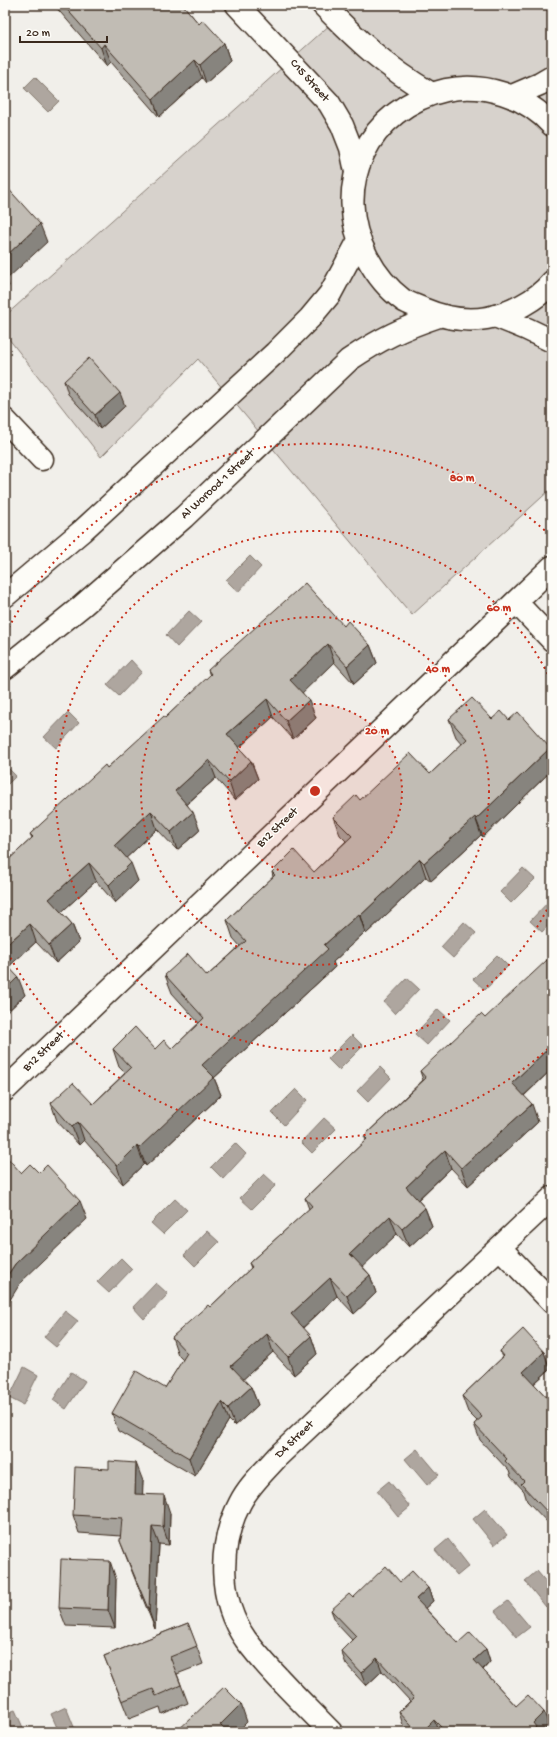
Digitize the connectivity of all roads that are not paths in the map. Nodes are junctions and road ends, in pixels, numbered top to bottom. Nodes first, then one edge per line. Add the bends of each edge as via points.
1 (237, 5) edge
2 (323, 5) edge
3 (552, 77) edge
4 (430, 93) junction
5 (512, 96) junction
6 (552, 125) edge
7 (356, 172) junction
8 (358, 242) junction
9 (552, 282) edge
10 (439, 316) junction
11 (495, 316) junction
12 (552, 341) edge
13 (5, 420) edge
14 (42, 459) dead end
15 (552, 567) edge
16 (5, 596) edge
17 (516, 602) junction
18 (552, 640) edge
19 (5, 668) edge
20 (5, 1090) edge
21 (552, 1198) edge
22 (500, 1248) junction
23 (552, 1302) edge
24 (331, 1732) edge

1 - 7 street, C15 Street via 330,104 351,148
2 - 4 street via 376,56 403,77
3 - 5 street
4 - 5 street via 457,87 485,88
4 - 7 street via 397,111 383,124 366,149
5 - 6 street via 543,115
7 - 8 street via 352,195
8 - 10 street via 376,275 404,301
8 - 16 street via 330,294 285,343 82,531
9 - 11 street via 523,305
10 - 11 street via 476,320
10 - 19 street, Al Worood 1 Street via 407,327 349,360 184,517 128,567
11 - 12 street
13 - 14 street
15 - 17 street, B12 Street
17 - 18 street
17 - 20 street, B12 Street
21 - 22 street, D4 Street
22 - 23 street
22 - 24 street, D4 Street via 273,1462 240,1503 228,1531 224,1561 226,1589 233,1615 246,1639

